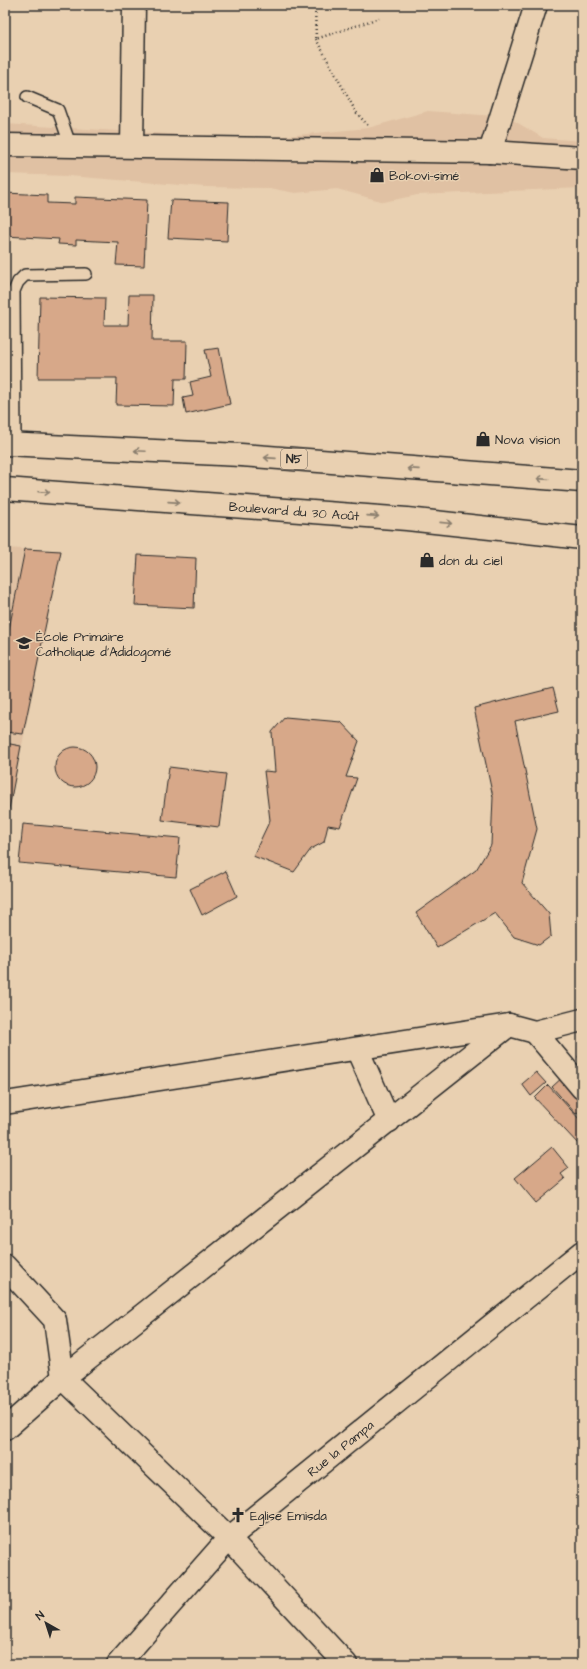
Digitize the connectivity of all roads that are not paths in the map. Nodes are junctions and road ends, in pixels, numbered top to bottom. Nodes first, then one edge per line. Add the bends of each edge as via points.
1 (134, 5) edge
2 (536, 5) edge
3 (28, 97) dead end
4 (5, 145) edge
5 (132, 146) junction
6 (71, 147) junction
7 (490, 152) junction
8 (582, 158) edge
9 (86, 274) dead end
10 (10, 444) edge
11 (582, 482) edge
12 (5, 489) edge
13 (582, 538) edge
14 (582, 1020) edge
15 (509, 1025) junction
16 (535, 1032) junction
17 (357, 1049) junction
18 (582, 1088) edge
19 (5, 1103) edge
20 (389, 1121) junction
21 (582, 1252) edge
22 (5, 1266) edge
23 (63, 1378) junction
24 (5, 1429) edge
25 (229, 1538) junction
26 (118, 1664) edge
27 (346, 1664) edge

1 - 5 main road
2 - 7 main road
3 - 6 lane via 58,110
4 - 6 main road
5 - 6 main road
5 - 7 main road
7 - 8 main road
9 - 10 lane via 25,275 18,282 14,291
11 -> 10 main road, N5 via 241,455
12 -> 13 main road, Boulevard du 30 Août via 407,519
14 - 16 main road
15 - 16 main road
15 - 17 main road
15 - 20 main road
16 - 18 main road
17 - 19 main road
17 - 20 main road
20 - 23 main road
21 - 25 main road, Rue la Pampa
22 - 23 main road via 55,1320
23 - 24 main road
23 - 25 main road
25 - 26 main road, Rue la Pampa
25 - 27 main road

